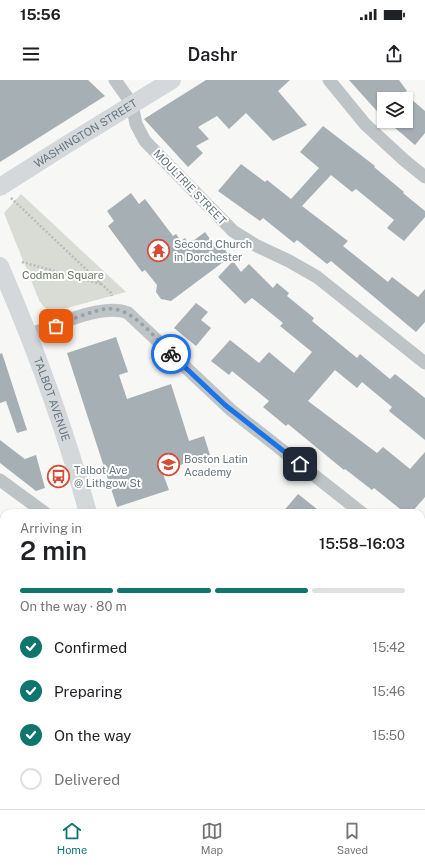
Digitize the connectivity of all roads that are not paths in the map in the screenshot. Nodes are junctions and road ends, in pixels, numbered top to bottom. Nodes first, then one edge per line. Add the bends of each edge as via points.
1 (115, 80) edge
2 (172, 80) edge
3 (329, 80) edge
4 (132, 104) junction
5 (425, 177) edge
6 (5, 192) edge
7 (0, 266) edge
8 (28, 335) junction
9 (425, 363) edge
10 (0, 480) edge
11 (40, 509) edge
12 (87, 509) edge
13 (357, 509) edge

1 - 4 street
2 - 4 main road, WASHINGTON STREET
3 - 5 street via 365,124
4 - 6 main road, WASHINGTON STREET
4 - 9 street, MOULTRIE STREET via 136,124 145,141 233,231 317,277
7 - 8 main road, TALBOT AVENUE
8 - 12 main road, TALBOT AVENUE via 62,423
8 - 13 street via 105,309 128,313 228,408
10 - 11 street

